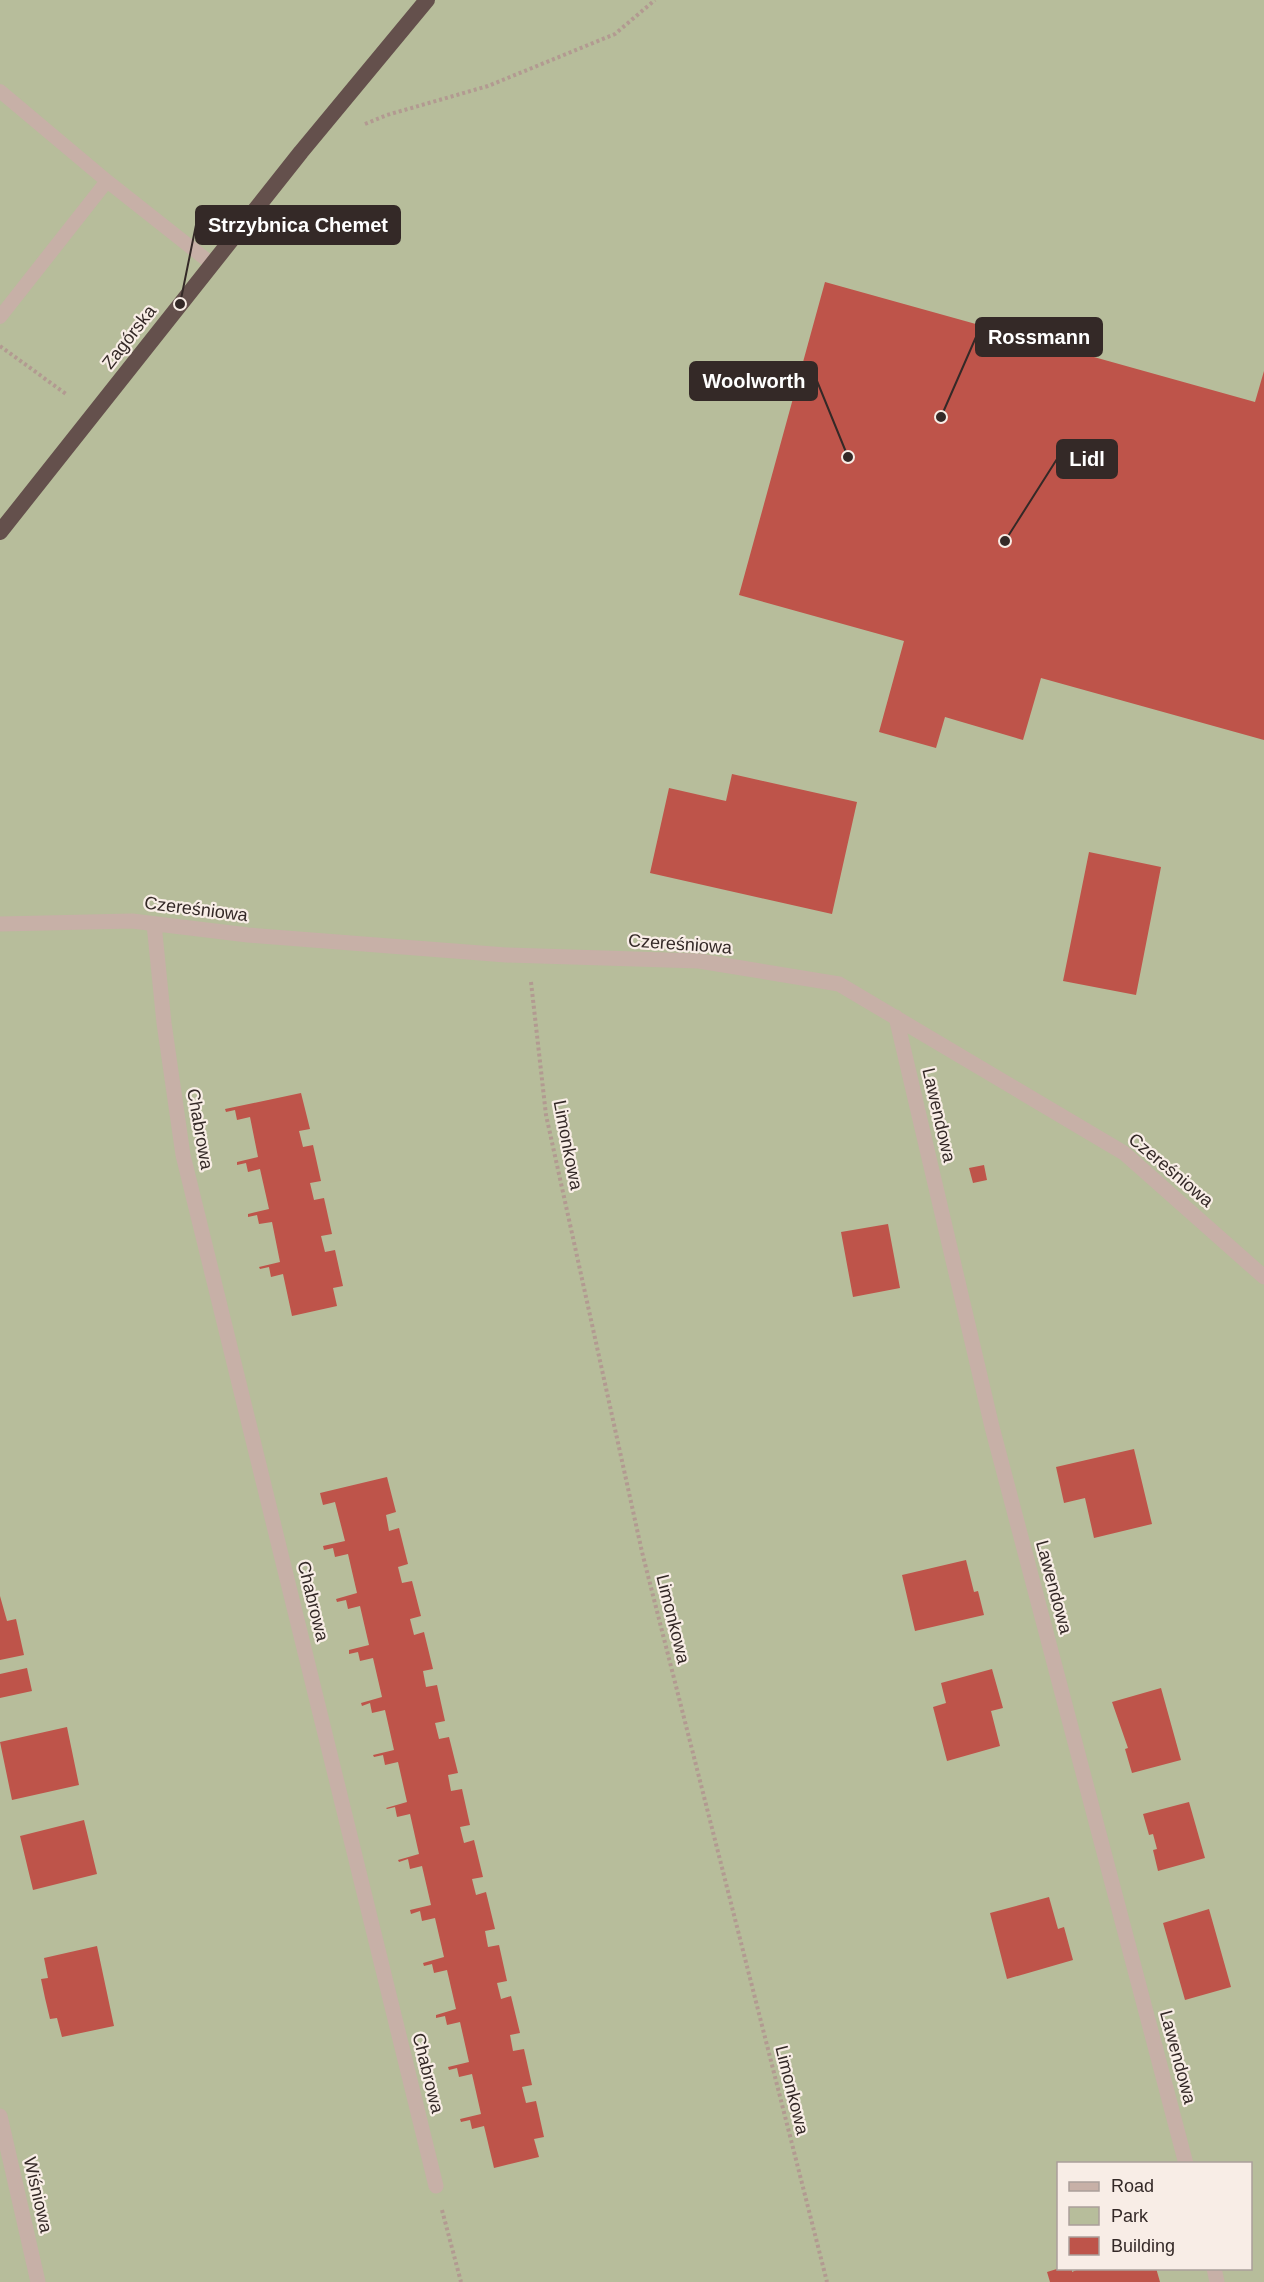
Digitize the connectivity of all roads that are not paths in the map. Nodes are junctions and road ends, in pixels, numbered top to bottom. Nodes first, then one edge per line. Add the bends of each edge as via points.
1 (427, 0) edge
2 (0, 91) edge
3 (107, 181) junction
4 (212, 264) junction
5 (0, 317) edge
6 (0, 532) edge
7 (0, 924) edge
8 (154, 924) junction
9 (896, 1017) junction
10 (1264, 1277) edge
11 (0, 2116) edge
12 (4, 2154) edge
13 (1186, 2162) edge
14 (436, 2186) road end
15 (38, 2282) edge

1 - 4 highway, Zagórska
2 - 3 lane
3 - 4 lane
3 - 5 lane
4 - 6 highway, Zagórska
7 - 8 street, Czereśniowa
8 - 9 street, Czereśniowa via 527,956 699,961 839,984
8 - 14 street, Chabrowa via 183,1155
9 - 10 street, Czereśniowa via 1124,1153
9 - 13 street, Lawendowa via 992,1427
11 - 12 street, Wiśniowa
12 - 15 street, Wiśniowa

